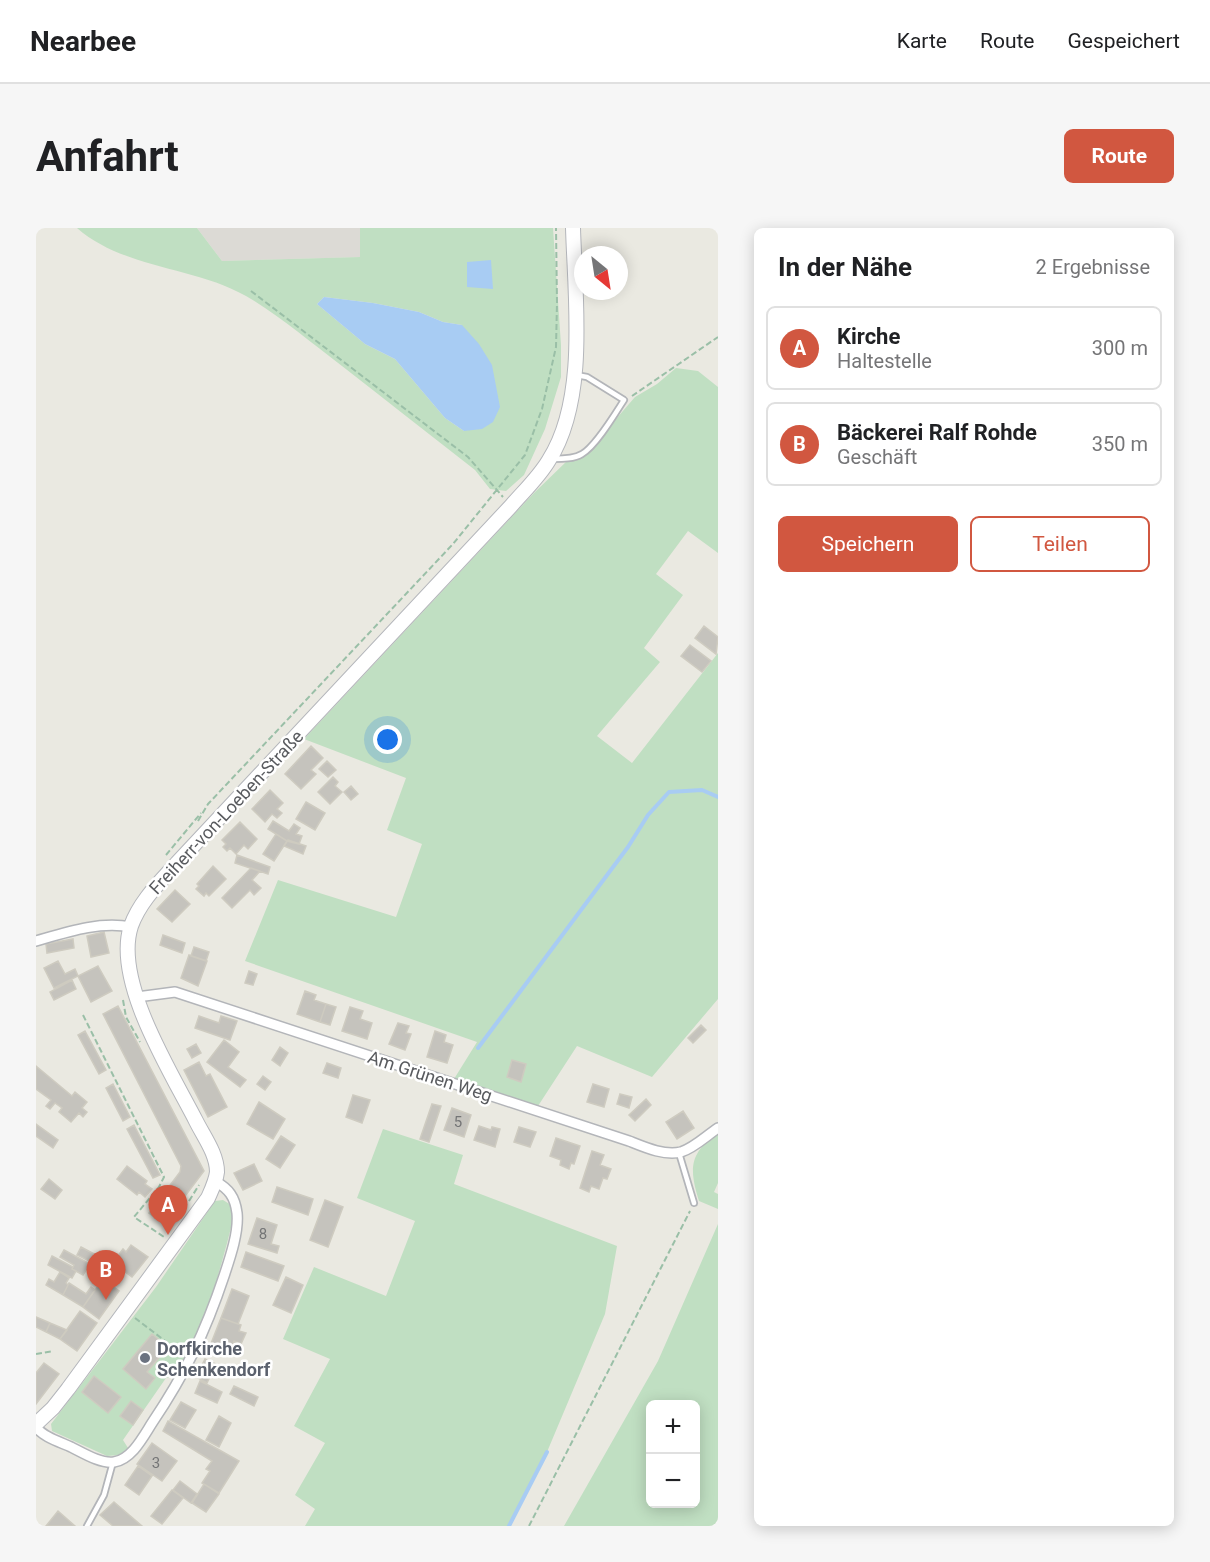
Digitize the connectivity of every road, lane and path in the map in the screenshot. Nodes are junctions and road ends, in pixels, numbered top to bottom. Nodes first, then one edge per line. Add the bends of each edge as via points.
1 (556, 228) edge
2 (573, 228) edge
3 (251, 291) dead end
4 (718, 337) edge
5 (576, 375) junction
6 (624, 400) junction
7 (550, 459) junction
8 (498, 490) junction
9 (208, 804) junction
10 (185, 840) dead end
11 (165, 855) dead end
12 (131, 927) junction
13 (36, 941) edge
14 (130, 997) junction
15 (83, 1016) dead end
16 (142, 1047) dead end
17 (718, 1128) edge
18 (679, 1152) junction
19 (210, 1179) junction
20 (187, 1203) dead end
21 (694, 1203) joint
22 (175, 1244) junction
23 (126, 1312) junction
24 (53, 1351) dead end
25 (36, 1354) edge
26 (192, 1359) junction
27 (36, 1426) edge
28 (113, 1462) junction
29 (87, 1526) edge
30 (529, 1526) edge

1 - 8 path via 555,348 542,409 525,455
2 - 5 main road, Freiherr-von-Loeben-Straße
3 - 8 path via 468,457
4 - 6 path
5 - 6 lane via 587,377
5 - 7 main road, Freiherr-von-Loeben-Straße via 567,418
6 - 7 lane via 583,454
7 - 12 main road, Freiherr-von-Loeben-Straße via 526,490 156,886
8 - 9 path via 453,544
9 - 10 path
9 - 11 path
12 - 13 street via 111,924 82,928
12 - 14 main road, Freiherr-von-Loeben-Straße
14 - 16 path via 126,1017
14 - 18 street, Am Grünen Weg via 175,992 652,1150
14 - 19 main road, Freiherr-von-Loeben-Straße via 211,1149 217,1171
15 - 22 path via 165,1178 134,1217
17 - 18 street
18 - 21 lane
19 - 20 path
19 - 22 main road via 208,1198
19 - 26 street via 228,1189 237,1214 231,1254
21 - 30 path
22 - 23 main road
23 - 26 path
23 - 27 main road
24 - 25 path
26 - 28 street via 132,1452
27 - 28 street via 39,1432 70,1447
28 - 29 lane via 104,1495

